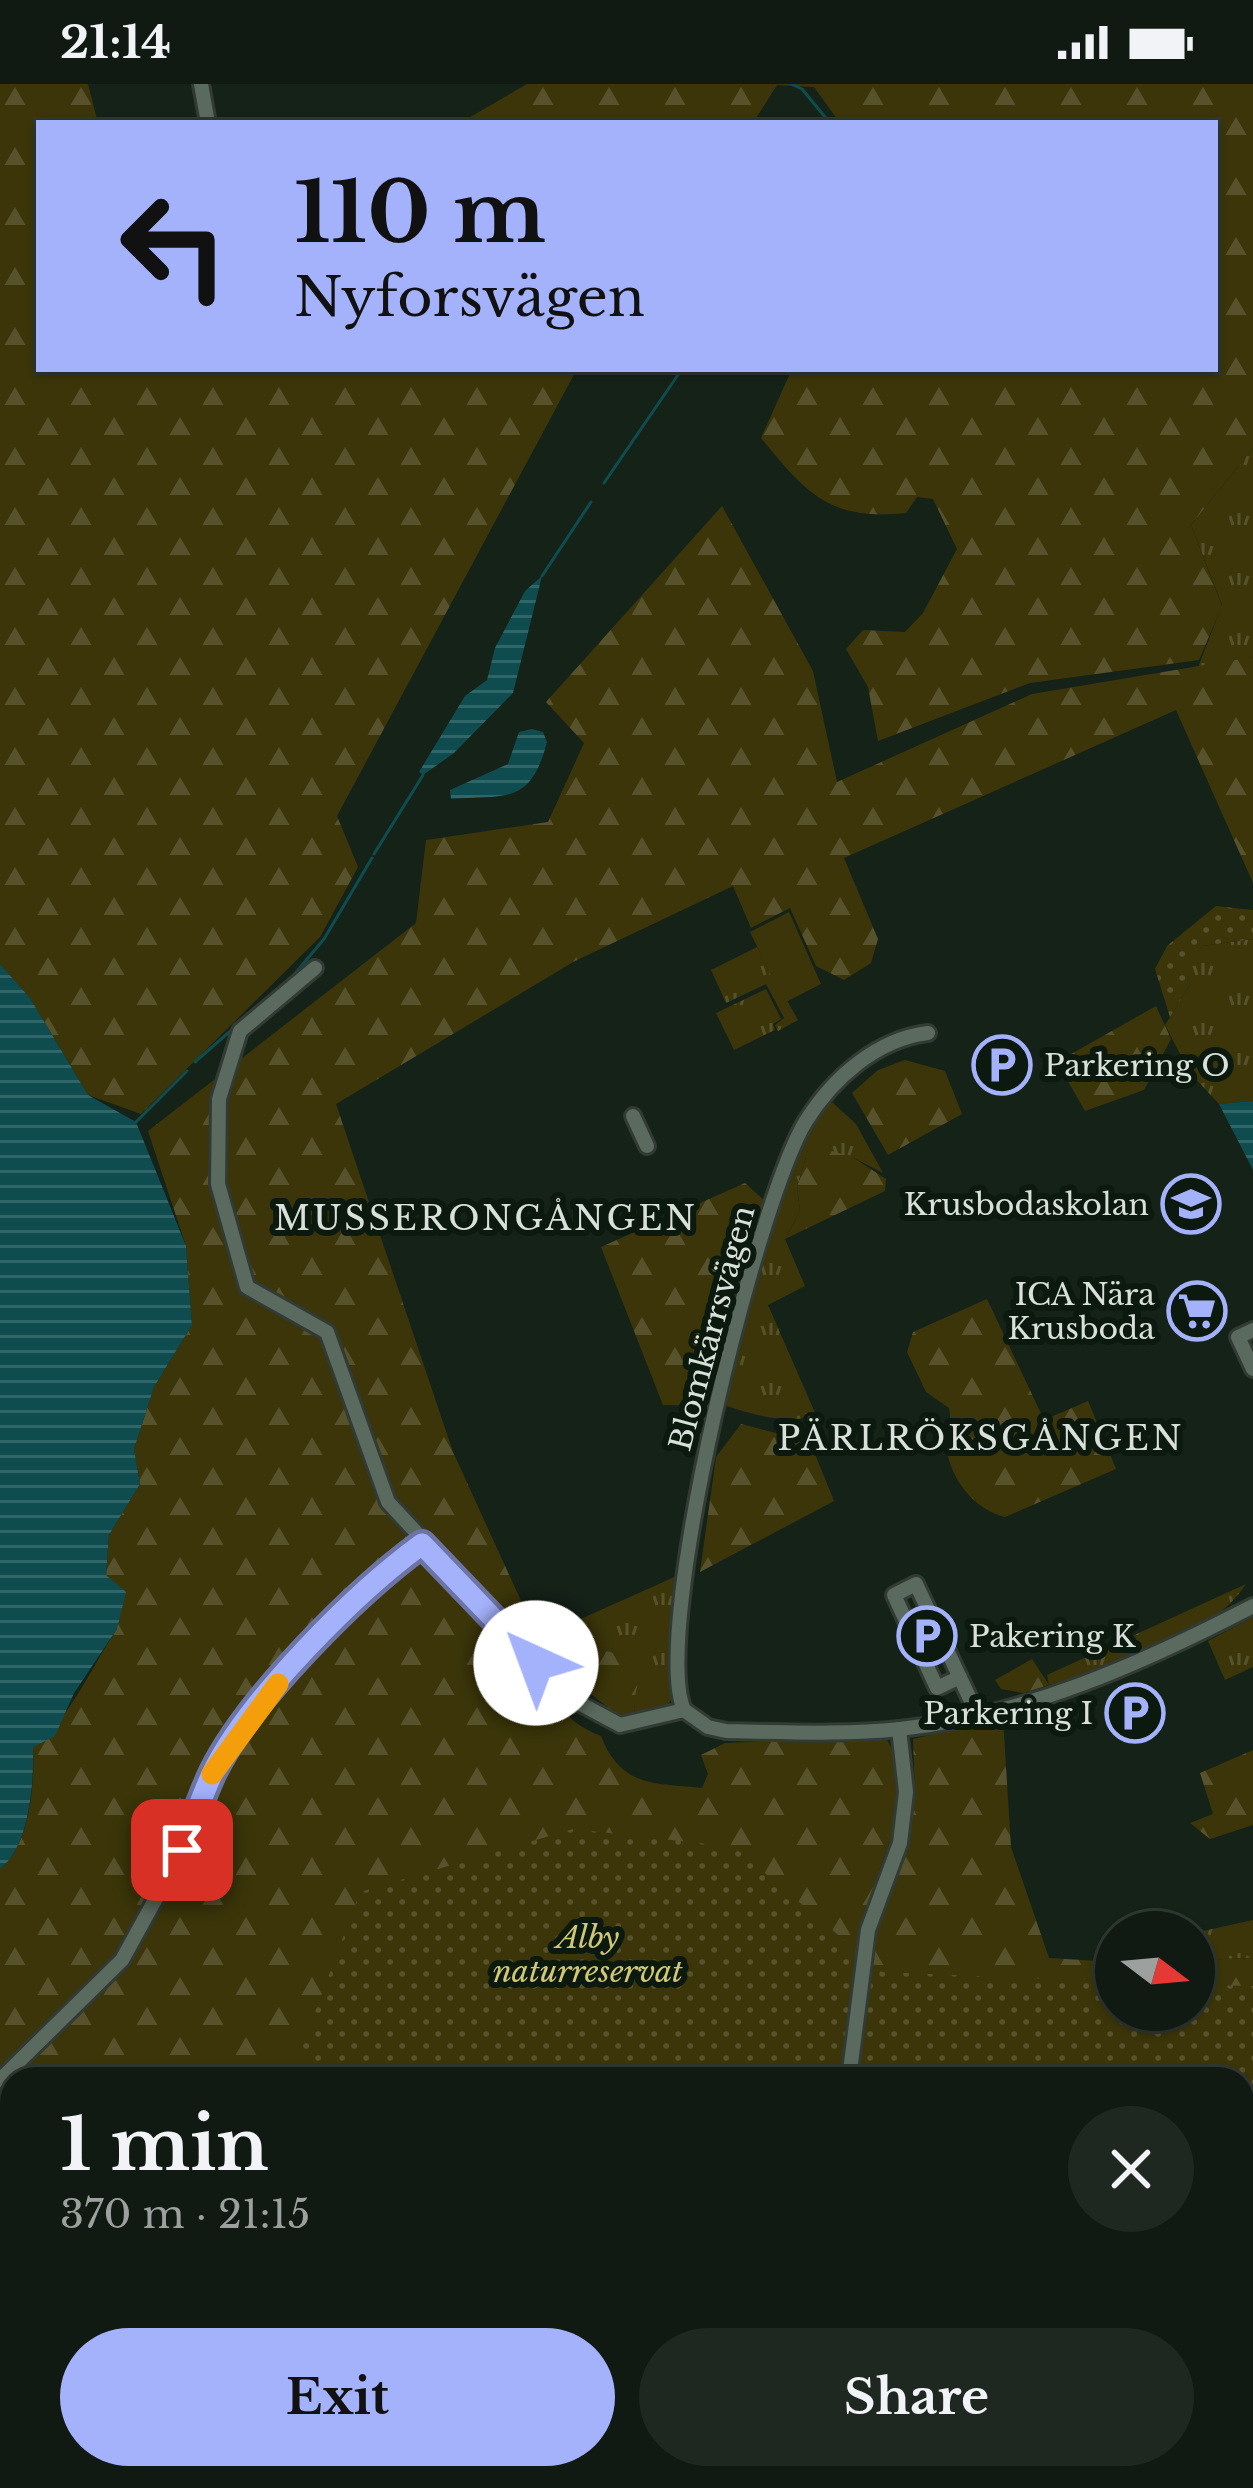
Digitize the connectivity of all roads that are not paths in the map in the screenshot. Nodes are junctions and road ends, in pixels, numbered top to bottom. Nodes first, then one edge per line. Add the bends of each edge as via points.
1 (201, 84) edge
2 (207, 120) edge
3 (315, 968) dead end
4 (928, 1033) dead end
5 (633, 1115) dead end
6 (647, 1146) dead end
7 (1253, 1330) edge
8 (1253, 1369) edge
9 (422, 1544) junction
10 (1253, 1606) edge
11 (960, 1677) junction
12 (685, 1710) junction
13 (978, 1716) junction
14 (899, 1729) junction
15 (13, 2067) edge
16 (851, 2067) edge

1 - 2 street
3 - 9 street via 241,1031 219,1099 218,1184 247,1287 327,1332 388,1502
4 - 12 street, Blomkärrsvägen via 900,1037 848,1071 805,1123 785,1166 706,1444 684,1586
5 - 6 street
7 - 8 street via 1238,1336
9 - 12 street via 579,1703 620,1725
9 - 15 street via 338,1616 264,1703 215,1768 182,1850 122,1960
10 - 13 street via 1090,1682
11 - 11 street via 938,1688 894,1595 916,1584
11 - 13 street
12 - 14 street via 726,1730
13 - 14 street
14 - 16 street via 906,1792 900,1843 868,1930

